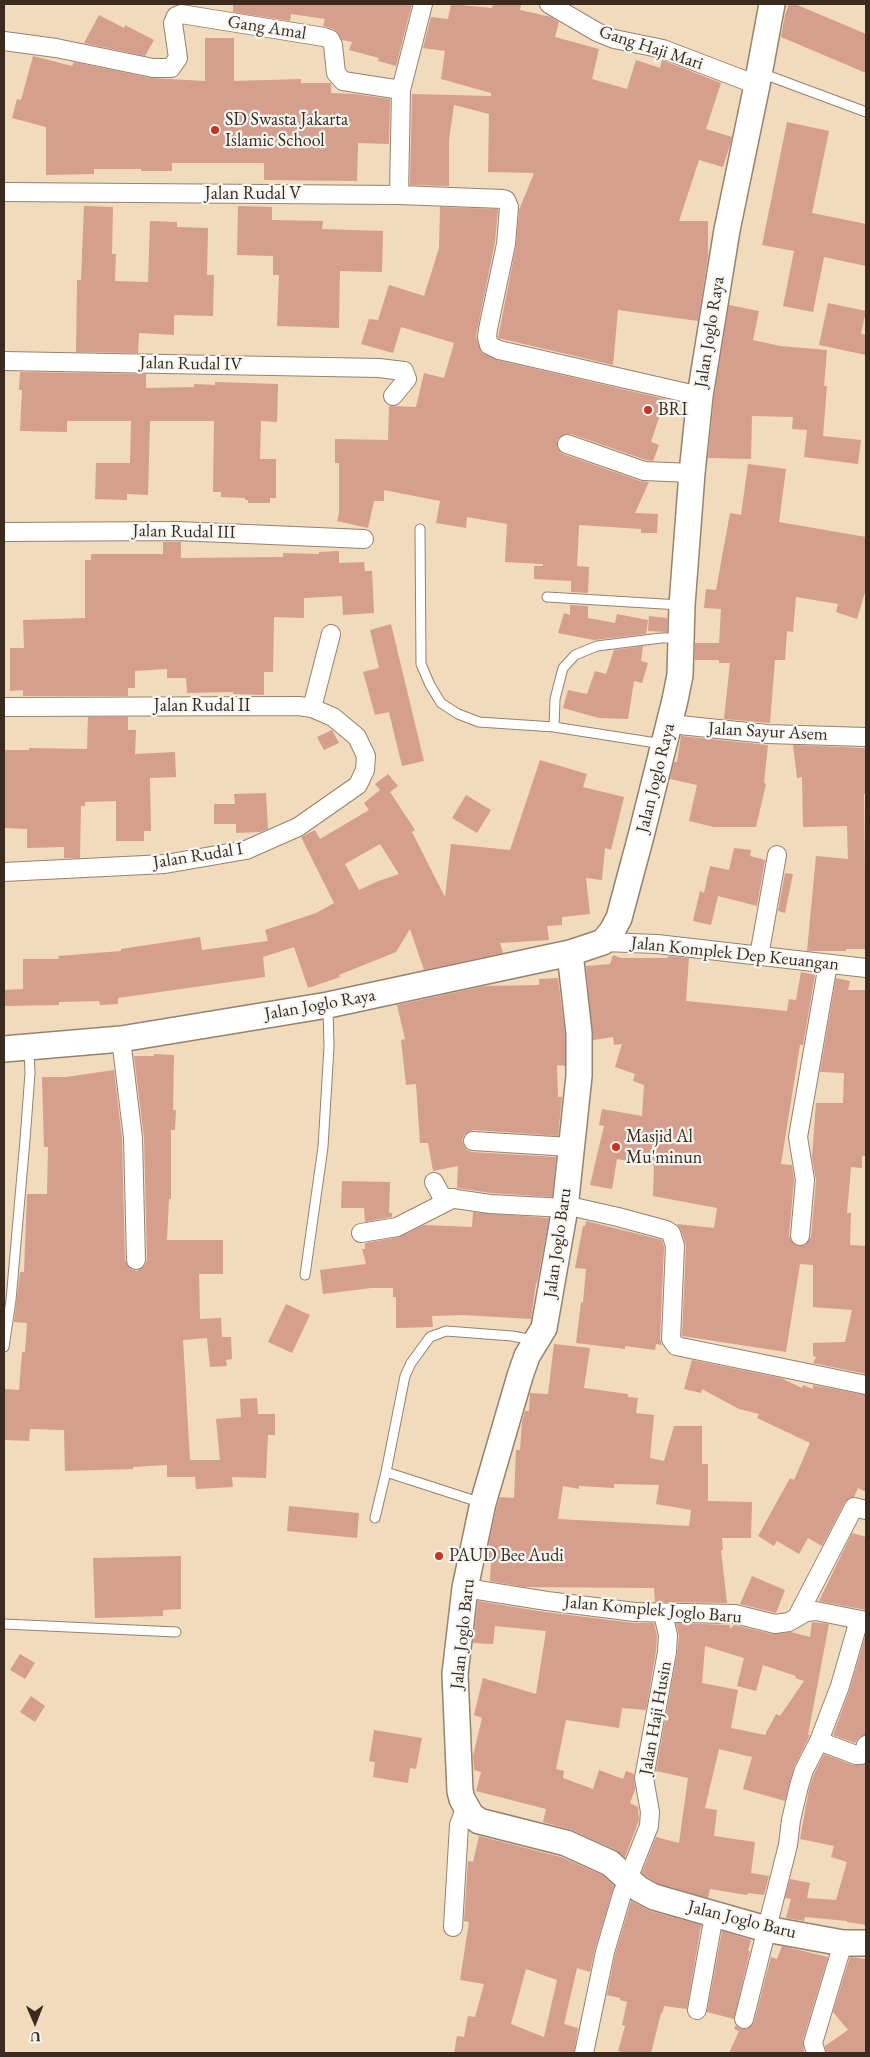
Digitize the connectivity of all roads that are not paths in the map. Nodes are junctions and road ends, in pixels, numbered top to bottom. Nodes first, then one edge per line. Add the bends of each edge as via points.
1 (423, 4) edge
2 (549, 4) edge
3 (772, 4) edge
4 (4, 41) edge
5 (758, 79) junction
6 (401, 90) junction
7 (866, 112) edge
8 (4, 192) edge
9 (398, 194) junction
10 (4, 361) edge
11 (393, 396) dead end
12 (700, 396) junction
13 (567, 444) dead end
14 (692, 472) junction
15 (420, 529) dead end
16 (4, 532) edge
17 (364, 539) dead end
18 (547, 597) dead end
19 (682, 605) junction
20 (331, 634) dead end
21 (682, 638) junction
22 (4, 707) edge
23 (312, 708) junction
24 (554, 727) junction
25 (668, 734) junction
26 (866, 737) edge
27 (365, 770) joint
28 (777, 855) dead end
29 (4, 872) edge
30 (603, 942) junction
31 (570, 953) junction
32 (759, 956) junction
33 (828, 964) junction
34 (866, 968) edge
35 (328, 1005) junction
36 (120, 1039) junction
37 (29, 1047) junction
38 (4, 1049) edge
39 (473, 1141) dead end
40 (570, 1147) junction
41 (434, 1182) dead end
42 (454, 1198) junction
43 (565, 1207) junction
44 (361, 1233) dead end
45 (800, 1236) dead end
46 (136, 1260) dead end
47 (305, 1275) dead end
48 (536, 1341) junction
49 (4, 1347) edge
50 (866, 1385) edge
51 (386, 1472) junction
52 (483, 1503) junction
53 (866, 1510) edge
54 (375, 1518) dead end
55 (465, 1588) junction
56 (663, 1614) junction
57 (798, 1615) junction
58 (863, 1620) edge
59 (4, 1624) edge
60 (176, 1632) dead end
61 (819, 1741) junction
62 (866, 1746) edge
63 (466, 1806) junction
64 (628, 1879) junction
65 (714, 1914) junction
66 (453, 1928) dead end
67 (766, 1930) junction
68 (855, 1943) edge
69 (697, 2010) dead end
70 (744, 2019) dead end
71 (584, 2053) edge
72 (816, 2053) edge

1 - 6 street
2 - 5 street, Gang Haji Mari via 614,39 663,49
3 - 5 main road, Jalan Joglo Raya
4 - 6 street, Gang Amal via 153,68 171,68 178,58 173,23 181,14 330,39 336,73 343,81
5 - 7 lane
5 - 12 main road, Jalan Joglo Raya via 727,230
6 - 9 street
8 - 9 street, Jalan Rudal V
9 - 12 street, Jalan Rudal V via 506,200 509,208 506,244 488,329 489,345 499,350
10 - 11 street, Jalan Rudal IV via 404,371 407,379
12 - 14 main road, Jalan Joglo Raya
13 - 14 street via 644,471
14 - 19 main road, Jalan Joglo Raya
15 - 24 lane via 421,664 441,703 479,722
16 - 17 street, Jalan Rudal III via 177,531
18 - 19 lane
19 - 21 main road, Jalan Joglo Raya
20 - 23 street
21 - 24 lane via 596,646 575,654 563,668 555,699
21 - 25 main road, Jalan Joglo Raya via 680,675
22 - 23 street, Jalan Rudal II
23 - 27 street, Jalan Rudal II via 334,717 357,737 366,756
24 - 25 lane
25 - 26 street, Jalan Sayur Asem
25 - 30 main road, Jalan Joglo Raya via 619,918
27 - 29 street, Jalan Rudal I via 358,784 298,827 246,850 165,864
28 - 32 street
30 - 31 main road, Jalan Joglo Raya
30 - 32 street, Jalan Komplek Dep Keuangan via 657,944
31 - 35 main road, Jalan Joglo Raya
31 - 40 main road, Jalan Joglo Baru via 579,1033 579,1067
32 - 33 street, Jalan Komplek Dep Keuangan
33 - 34 street, Jalan Komplek Dep Keuangan
33 - 45 street via 798,1137 805,1180
35 - 36 main road, Jalan Joglo Raya
35 - 47 lane via 322,1147
36 - 37 main road, Jalan Joglo Raya
36 - 46 street via 133,1138
37 - 38 main road, Jalan Joglo Raya
37 - 49 lane via 26,1140
39 - 40 street
40 - 43 main road, Jalan Joglo Baru
41 - 42 street via 442,1197
42 - 43 street via 490,1204
42 - 44 street via 397,1226
43 - 48 main road, Jalan Joglo Baru via 549,1308 544,1328
43 - 50 street via 618,1216 671,1233 675,1246 671,1339 676,1346
48 - 51 lane via 446,1330 430,1337 411,1362 405,1376
48 - 52 main road, Jalan Joglo Baru via 520,1376
51 - 52 lane
51 - 54 lane
52 - 55 main road, Jalan Joglo Baru
53 - 57 street via 854,1507
55 - 56 street, Jalan Komplek Joglo Baru
55 - 63 main road, Jalan Joglo Baru via 456,1674 460,1791
56 - 57 street, Jalan Komplek Joglo Baru via 735,1614 775,1624 789,1622
56 - 64 street, Jalan Haji Husin via 668,1652 644,1778 649,1826
57 - 58 street, Jalan Komplek Joglo Baru via 816,1611
58 - 61 street
59 - 60 lane
61 - 62 street via 856,1755 861,1755
61 - 67 street via 799,1786
63 - 64 main road, Jalan Joglo Baru via 470,1815 479,1821 566,1843 610,1863
63 - 66 street via 459,1825
64 - 65 main road, Jalan Joglo Baru via 654,1897
64 - 71 street, Jalan Haji Husin via 605,1952
65 - 67 main road, Jalan Joglo Baru
65 - 69 street
67 - 68 main road, Jalan Joglo Baru
67 - 70 street
68 - 72 street via 813,2043

